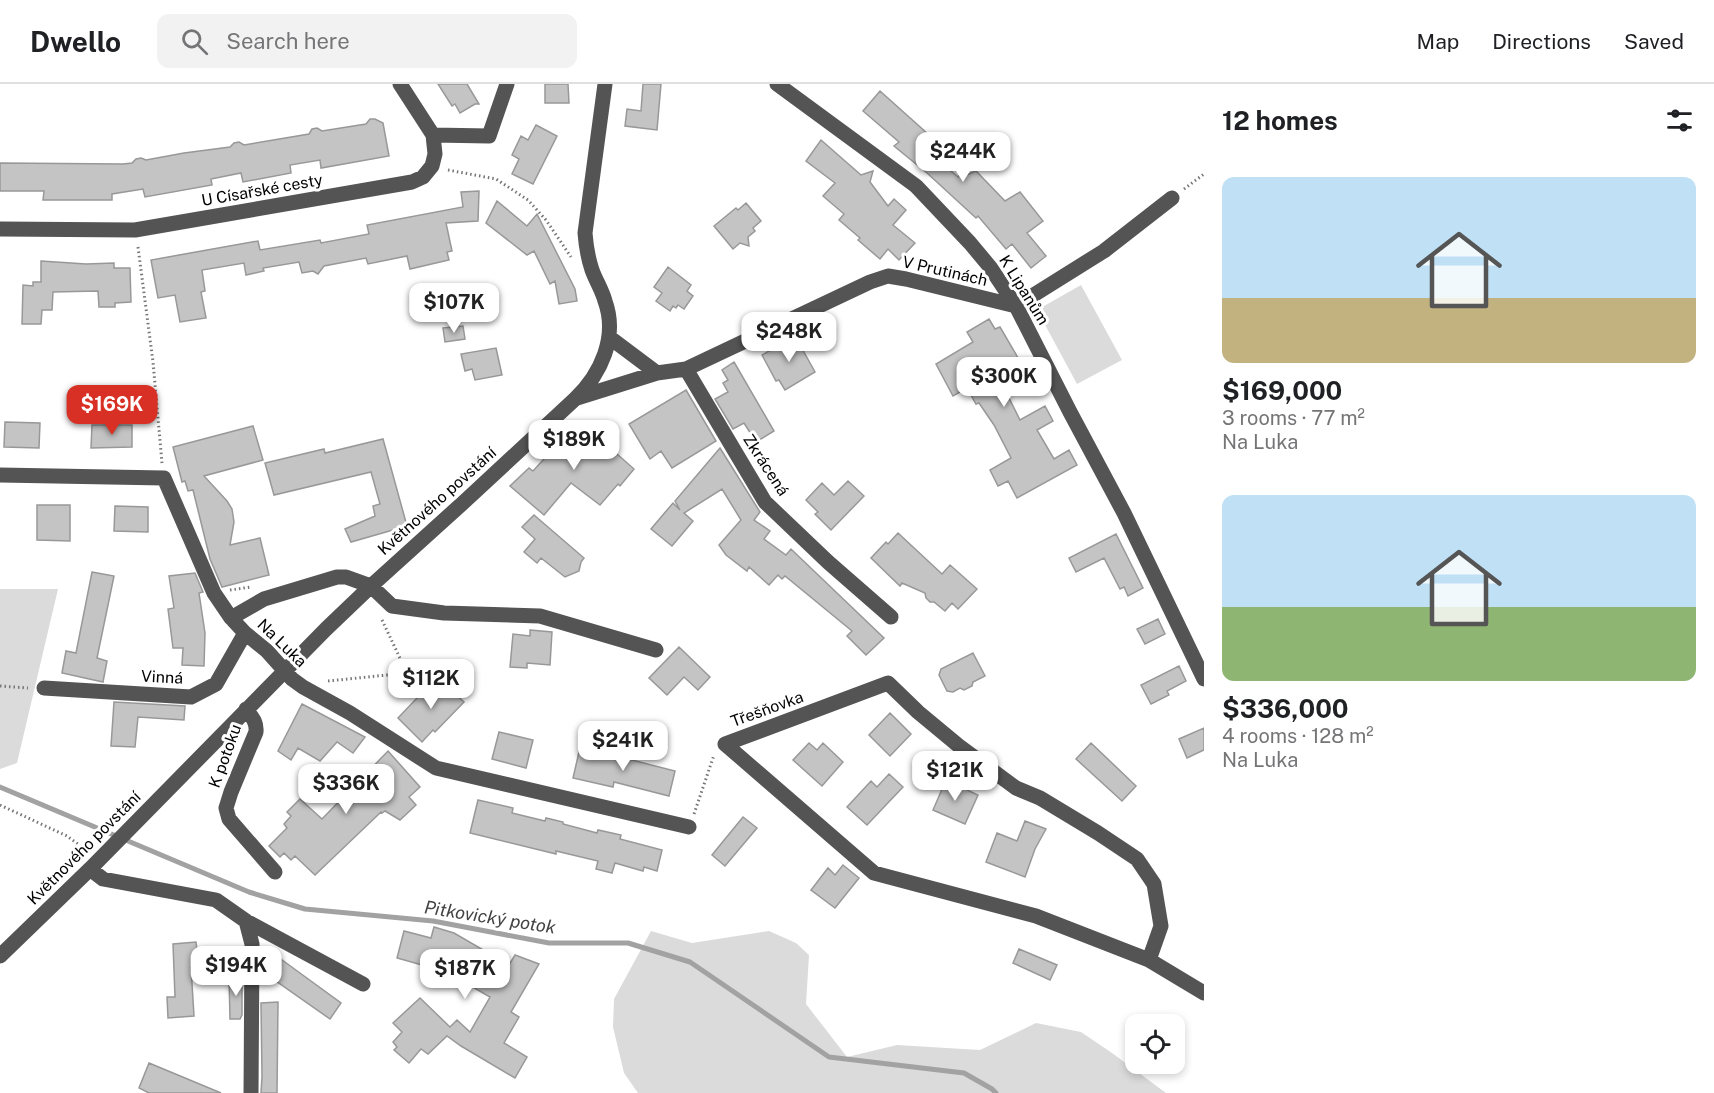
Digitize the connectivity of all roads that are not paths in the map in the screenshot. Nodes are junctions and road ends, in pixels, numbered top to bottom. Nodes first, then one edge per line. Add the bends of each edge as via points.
1 (400, 84) edge
2 (507, 84) edge
3 (605, 84) edge
4 (777, 84) edge
5 (433, 135) junction
6 (1172, 198) road end
7 (0, 229) edge
8 (1016, 306) junction
9 (609, 337) junction
10 (686, 369) junction
11 (657, 373) junction
12 (575, 399) junction
13 (0, 475) edge
14 (371, 586) junction
15 (891, 617) dead end
16 (231, 618) junction
17 (245, 633) junction
18 (657, 650) dead end
19 (284, 671) junction
20 (1204, 679) edge
21 (44, 688) road end
22 (246, 709) junction
23 (689, 827) road end
24 (95, 865) junction
25 (275, 872) dead end
26 (246, 921) junction
27 (1, 953) edge
28 (1149, 960) junction
29 (363, 984) dead end
30 (1204, 993) edge
31 (251, 1093) edge

1 - 5 street
2 - 5 street via 489,136
3 - 9 street, Květnového povstání via 585,233 592,271 606,303
4 - 8 street, K Lipanům via 916,186 970,243
5 - 7 street, U Císařské cesty via 432,166 412,182 135,230
6 - 8 street via 1104,251
8 - 10 street, V Prutinách via 888,276
8 - 20 street, K Lipanům via 1124,513
9 - 11 street
9 - 12 street, Květnového povstání via 596,374
10 - 11 street, V Prutinách
10 - 15 street, Zkrácená via 765,502
11 - 12 street, V Prutinách
12 - 14 street, Květnového povstání
13 - 16 street, Na Luka via 164,478 214,593
14 - 16 street via 337,577 264,599
14 - 18 street via 392,606 444,613 540,616
14 - 19 street, Květnového povstání
16 - 17 street, Na Luka
17 - 19 street, Na Luka
17 - 21 street, Vinná via 216,684 191,697
19 - 22 street, Květnového povstání
19 - 23 street, Na Luka via 303,687 436,768
22 - 24 street, Květnového povstání
22 - 25 street, K potoku via 255,720 256,732 226,808 229,819
24 - 26 street via 104,879 216,900
24 - 27 street, Květnového povstání
26 - 29 street
26 - 31 street via 252,944
28 - 28 street, Třešňovka via 1161,926 1154,884 1137,859 1040,798 1016,788 959,746 888,683 725,744 874,873 1036,916
28 - 30 street, Třešňovka

